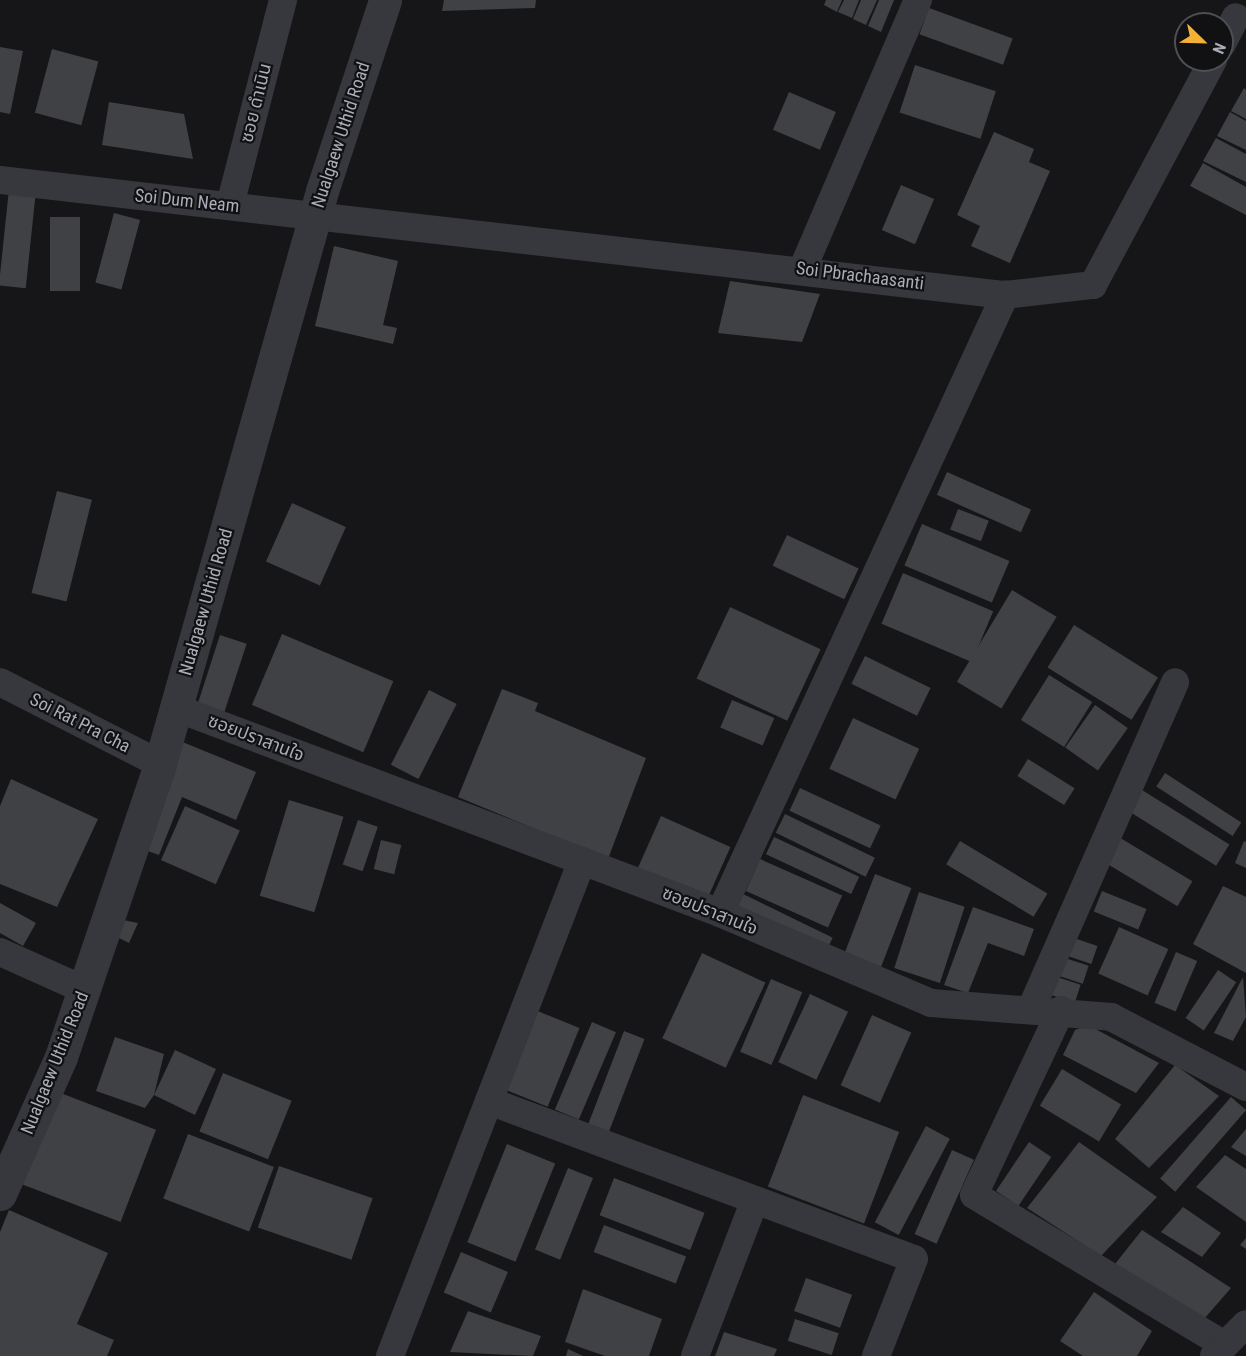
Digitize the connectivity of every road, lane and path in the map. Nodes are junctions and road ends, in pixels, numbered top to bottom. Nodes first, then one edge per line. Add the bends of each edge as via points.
1 (283, 0) edge
2 (385, 0) edge
3 (918, 0) edge
4 (1207, 72) edge
5 (0, 180) edge
6 (230, 206) junction
7 (316, 216) junction
8 (373, 226) joint
9 (803, 268) junction
10 (1005, 295) junction
11 (0, 682) edge
12 (1175, 682) dead end
13 (176, 708) junction
14 (160, 764) junction
15 (582, 861) junction
16 (720, 913) junction
17 (0, 952) edge
18 (85, 990) junction
19 (1031, 1009) junction
20 (1061, 1010) junction
21 (1246, 1087) edge
22 (489, 1101) junction
23 (0, 1194) edge
24 (755, 1200) junction
25 (1246, 1324) edge
26 (1217, 1353) edge
27 (390, 1356) edge
28 (695, 1356) edge
29 (876, 1356) edge

1 - 6 street, ซอย ดำเนิน
2 - 7 street, Nualgaew Uthid Road
3 - 9 street
4 - 10 street, Soi Pbrachaasanti via 1093,285
5 - 6 street, Soi Dum Neam
6 - 7 street, Soi Dum Neam
7 - 8 street, Soi Dum Neam
7 - 13 street, Nualgaew Uthid Road
8 - 9 street, Soi Pbrachaasanti
9 - 10 street, Soi Pbrachaasanti
10 - 16 street
11 - 14 street, Soi Rat Pra Cha
12 - 19 street
13 - 14 street, Nualgaew Uthid Road
13 - 15 street, ซอยปราสานใจ
14 - 18 street, Nualgaew Uthid Road
15 - 16 street, ซอยปราสานใจ
15 - 22 street
16 - 19 street, ซอยปราสานใจ via 932,1003
17 - 18 street
18 - 23 street, Nualgaew Uthid Road
19 - 20 street, ซอยปราสานใจ
20 - 21 street, ซอยปราสานใจ via 1111,1017
20 - 26 street via 974,1195
22 - 24 street
22 - 27 street
24 - 28 street
24 - 29 street via 914,1259
25 - 26 street

